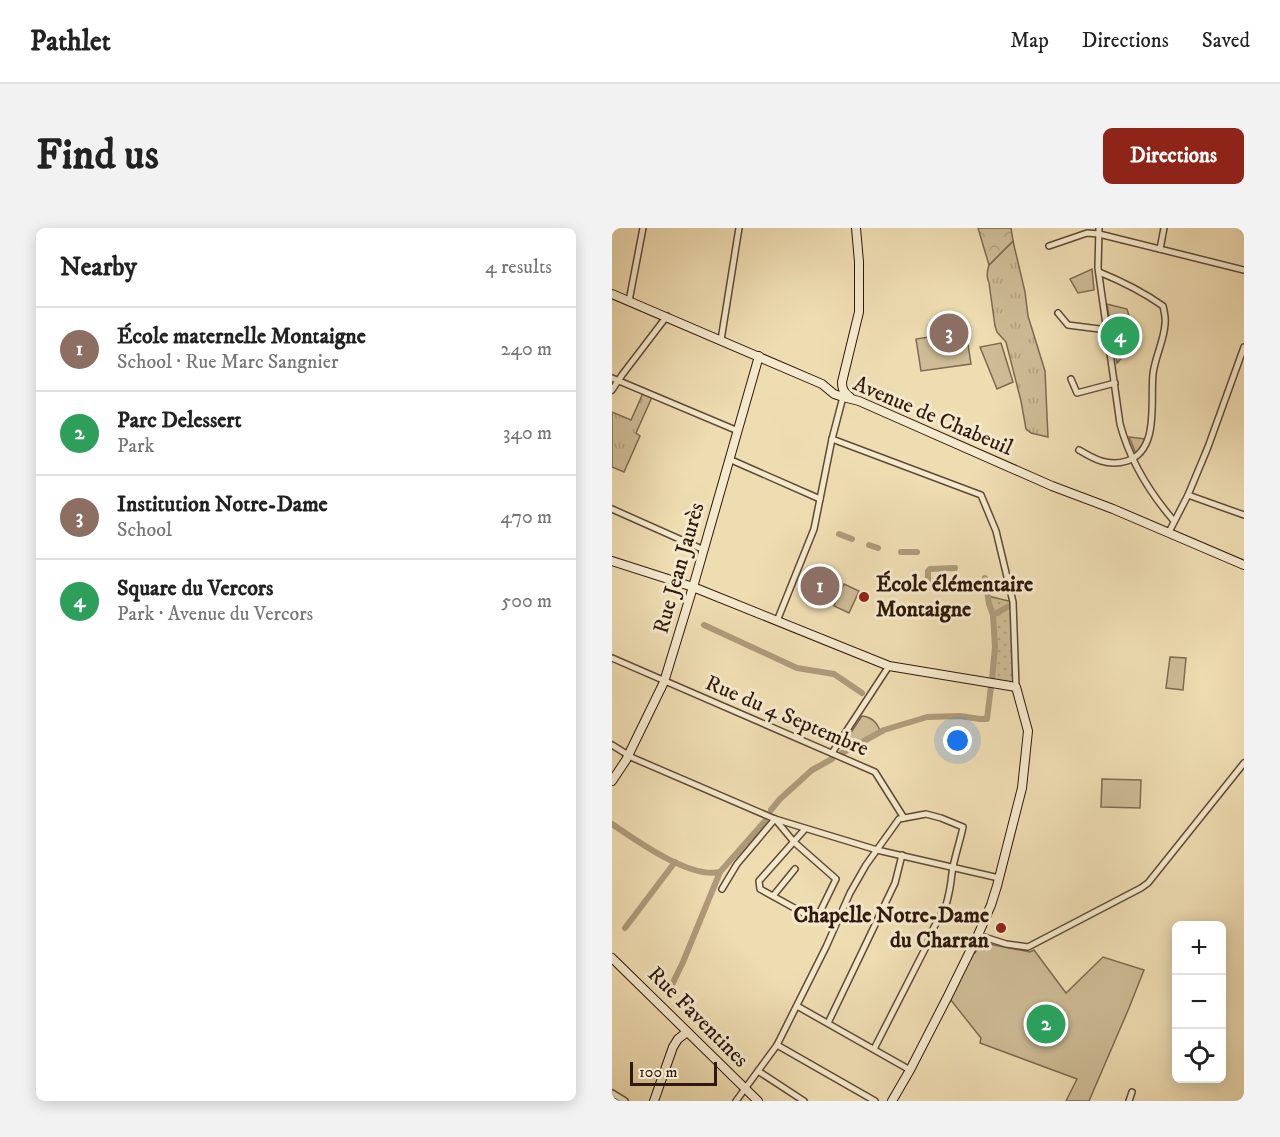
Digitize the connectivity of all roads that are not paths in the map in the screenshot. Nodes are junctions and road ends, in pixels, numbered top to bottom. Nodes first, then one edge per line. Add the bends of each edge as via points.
1 (643, 228) edge
2 (739, 228) edge
3 (856, 228) edge
4 (1164, 228) edge
5 (1099, 231) edge
6 (1049, 246) dead end
7 (1160, 249) junction
8 (1244, 270) edge
9 (1098, 272) junction
10 (612, 294) edge
11 (629, 301) junction
12 (1058, 313) dead end
13 (667, 316) junction
14 (1107, 330) junction
15 (721, 340) junction
16 (1244, 347) edge
17 (759, 356) junction
18 (612, 378) edge
19 (842, 379) junction
20 (1071, 379) dead end
21 (619, 381) junction
22 (1114, 383) junction
23 (822, 384) junction
24 (612, 390) edge
25 (843, 397) junction
26 (856, 400) junction
27 (738, 431) junction
28 (832, 439) junction
29 (1078, 450) dead end
30 (729, 459) junction
31 (1132, 459) junction
32 (1188, 495) junction
33 (820, 499) junction
34 (612, 509) edge
35 (1244, 515) edge
36 (1174, 521) junction
37 (1169, 532) junction
38 (704, 550) junction
39 (612, 561) edge
40 (1244, 565) edge
41 (693, 587) junction
42 (777, 621) junction
43 (612, 658) edge
44 (889, 666) junction
45 (664, 682) junction
46 (1016, 687) junction
47 (612, 745) edge
48 (832, 753) junction
49 (628, 756) junction
50 (1243, 768) edge
51 (612, 781) edge
52 (904, 818) junction
53 (774, 819) junction
54 (805, 829) junction
55 (794, 842) junction
56 (877, 850) junction
57 (902, 855) junction
58 (953, 867) junction
59 (795, 869) dead end
60 (999, 878) junction
61 (722, 889) dead end
62 (773, 896) junction
63 (978, 935) junction
64 (612, 958) edge
65 (797, 1006) junction
66 (828, 1023) junction
67 (687, 1032) junction
68 (777, 1045) junction
69 (874, 1049) junction
70 (910, 1070) junction
71 (758, 1071) junction
72 (745, 1089) junction
73 (1132, 1092) dead end
74 (612, 1093) edge
75 (625, 1101) edge
76 (654, 1101) edge
77 (736, 1101) edge
78 (758, 1101) edge
79 (804, 1101) edge
80 (875, 1101) edge
81 (892, 1101) edge
82 (1129, 1101) edge

1 - 11 street
2 - 15 street
3 - 19 street via 859,312
4 - 7 street
5 - 6 street
5 - 7 street
5 - 9 street
7 - 8 street
9 - 14 street
9 - 31 street via 1163,306 1166,323 1153,372 1149,436 1143,450
10 - 11 street, Avenue de Chabeuil
11 - 13 street, Avenue de Chabeuil
12 - 14 street via 1068,325
13 - 15 street, Avenue de Chabeuil
13 - 21 street
14 - 22 street
15 - 17 street, Avenue de Chabeuil
16 - 32 street
17 - 23 street, Avenue de Chabeuil
17 - 27 street, Rue Jean Jaurès
18 - 21 street
19 - 23 street
19 - 26 street via 844,392
20 - 22 street via 1077,393
21 - 24 street
21 - 27 street
22 - 31 street via 1120,424
23 - 25 street, Avenue de Chabeuil
25 - 26 street, Avenue de Chabeuil
25 - 28 street
26 - 37 street, Avenue de Chabeuil
27 - 30 street, Rue Jean Jaurès
28 - 33 street
28 - 46 street via 981,495 996,531 1013,602
29 - 31 street via 1107,463
30 - 33 street
30 - 38 street, Rue Jean Jaurès
31 - 36 street
32 - 35 street
32 - 36 street
33 - 42 street via 814,529
34 - 38 street
36 - 37 street
37 - 40 street, Avenue de Chabeuil
38 - 41 street, Rue Jean Jaurès
39 - 41 street
41 - 42 street
41 - 45 street, Rue Jean Jaurès
42 - 44 street
43 - 45 street, Rue du 4 Septembre
44 - 46 street
44 - 48 street
45 - 48 street, Rue du 4 Septembre
45 - 49 street, Rue Jean Jaurès
46 - 60 street via 1028,731 1022,788
47 - 49 street
48 - 52 street, Rue du 4 Septembre via 875,772
49 - 51 street, Rue Jean Jaurès
49 - 53 street
50 - 63 street via 1141,888 1028,947
52 - 56 street via 899,819
52 - 58 street via 926,814 963,827
53 - 54 street
53 - 55 street
53 - 61 street
54 - 55 street
54 - 56 street
55 - 62 street via 759,881 760,889
55 - 62 street via 836,879 816,920
56 - 57 street
56 - 65 street via 850,892
57 - 58 street
57 - 66 street via 895,883
58 - 60 street
58 - 69 street via 940,919
59 - 62 street
60 - 63 street
63 - 70 street
64 - 67 street, Rue Faventines
65 - 66 street
65 - 68 street
66 - 69 street
67 - 72 street, Rue Faventines
67 - 76 street via 673,1047
68 - 71 street
68 - 80 street
69 - 70 street
70 - 81 street
71 - 72 street
71 - 79 street
72 - 77 street
72 - 78 street, Rue Faventines
73 - 82 street
74 - 75 street

